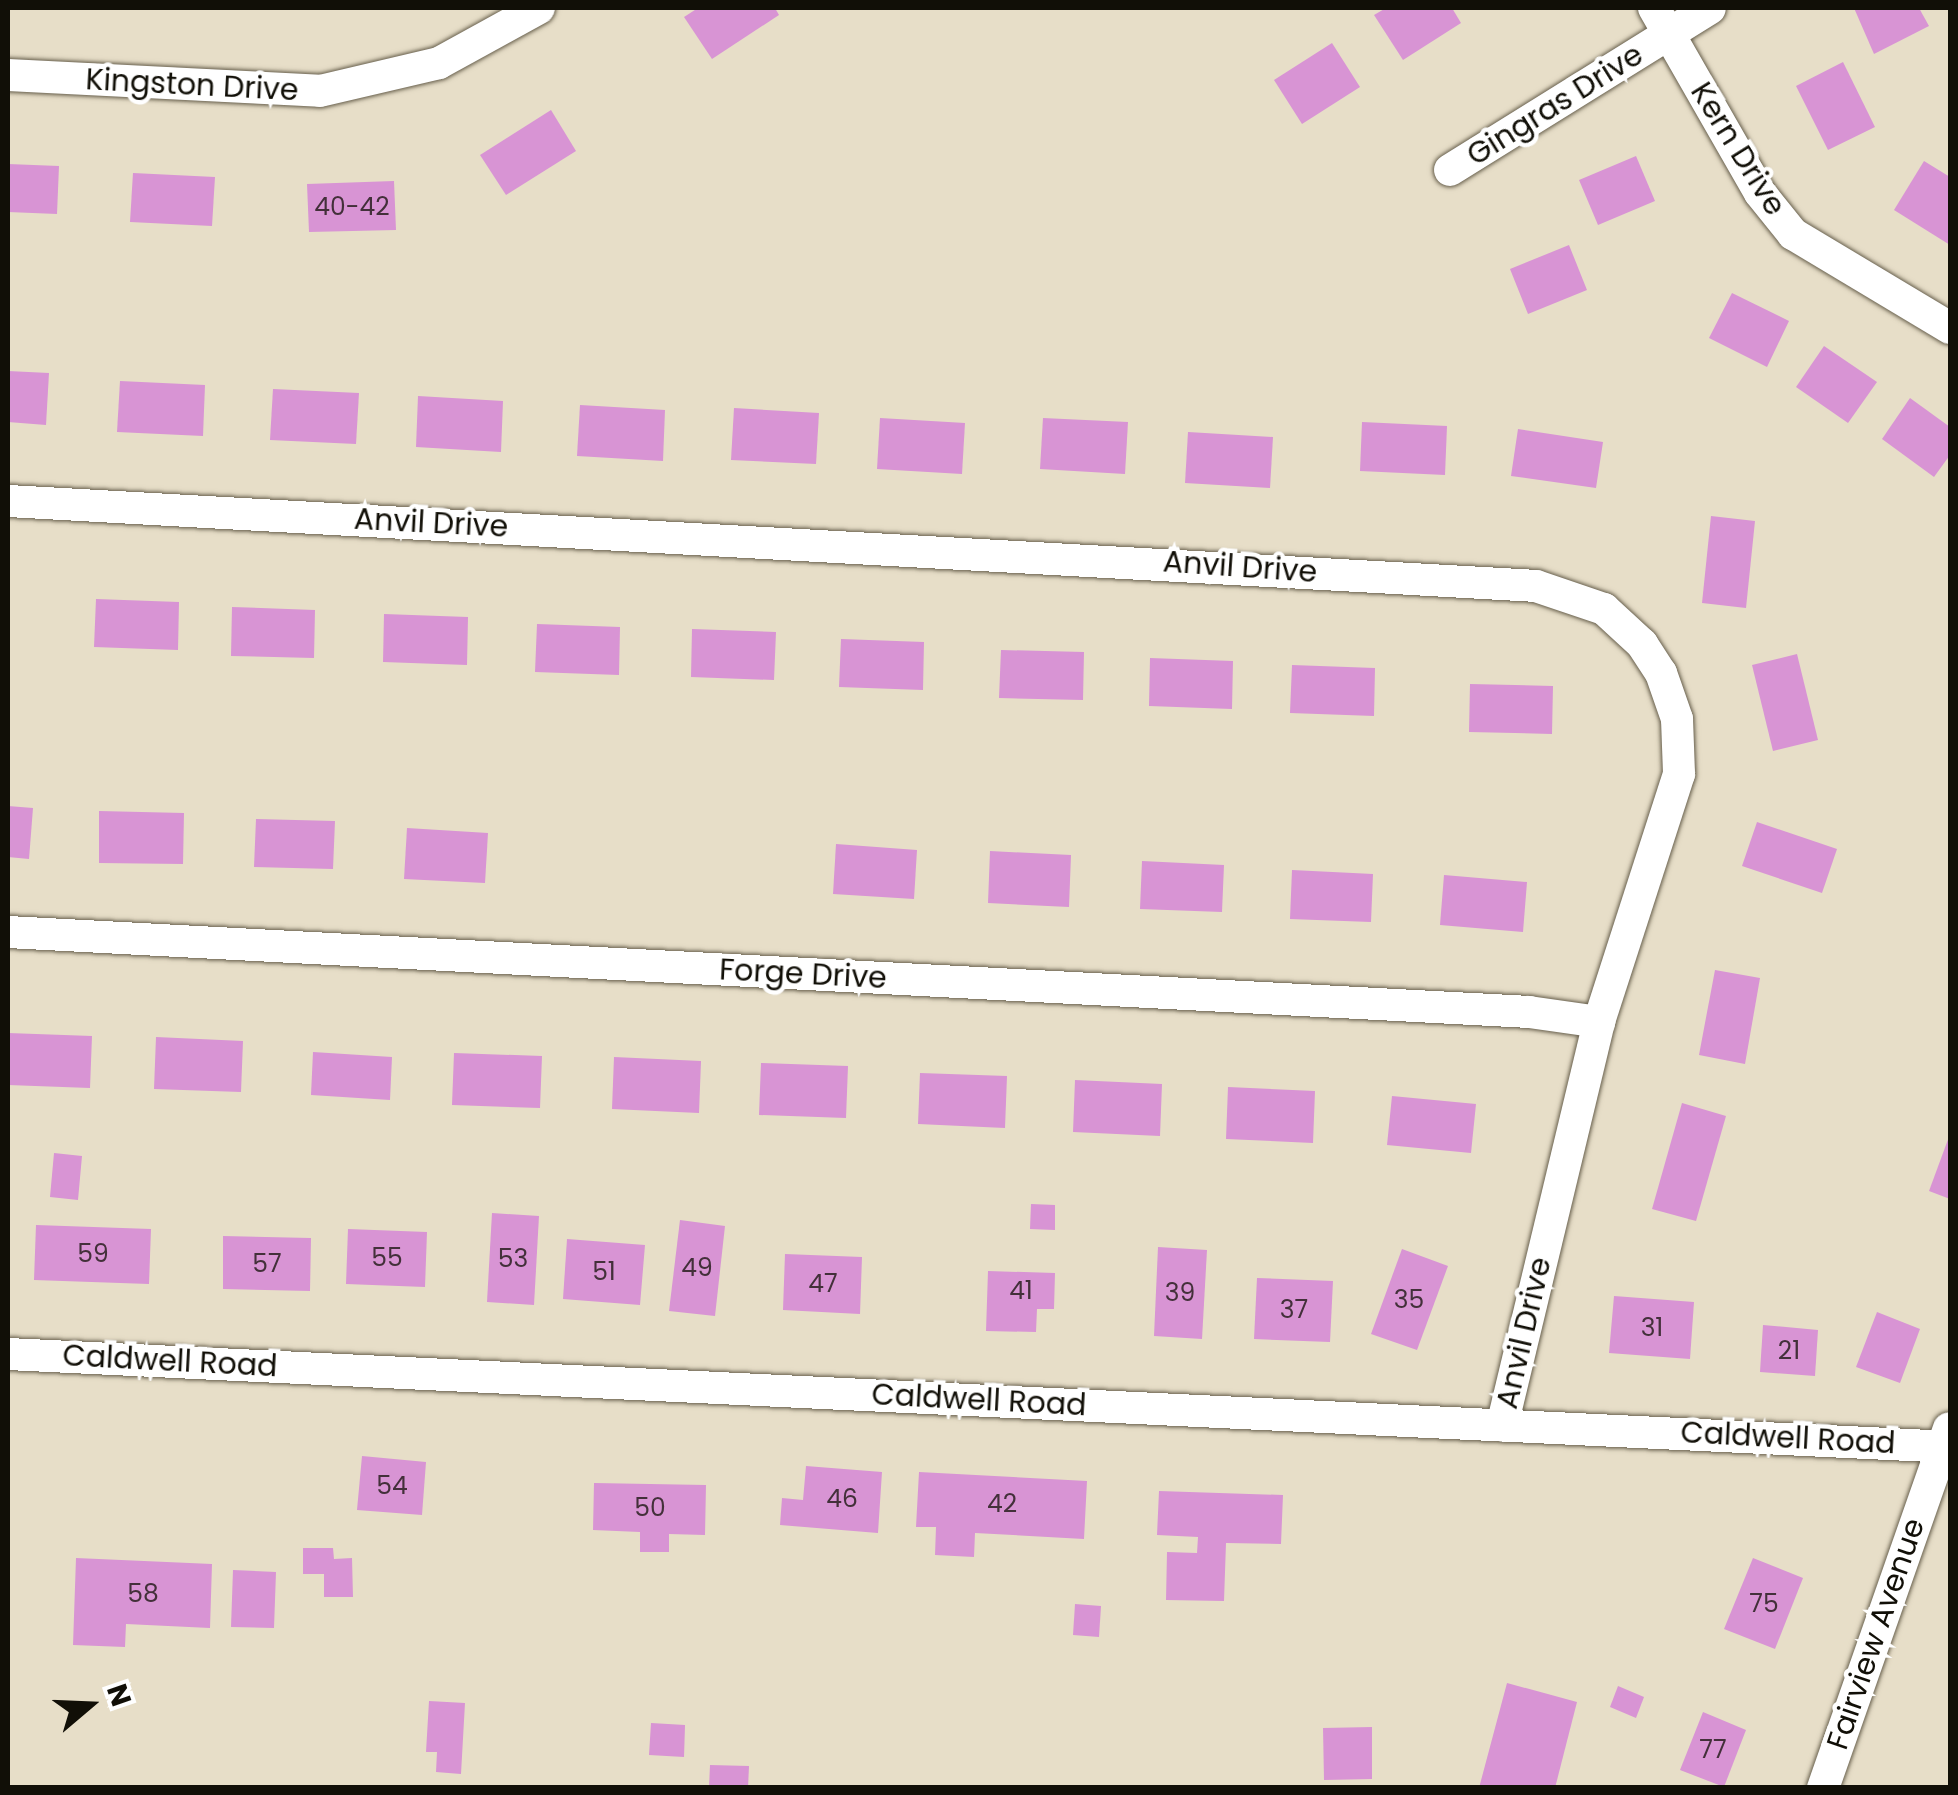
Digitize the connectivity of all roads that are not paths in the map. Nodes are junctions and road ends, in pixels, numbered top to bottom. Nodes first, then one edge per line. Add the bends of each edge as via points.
1 (538, 8) edge
2 (1710, 8) edge
3 (1661, 21) edge
4 (8, 75) edge
5 (1450, 170) dead end
6 (1950, 328) edge
7 (8, 500) edge
8 (8, 932) edge
9 (1598, 1022) junction
10 (8, 1354) edge
11 (1502, 1425) junction
12 (1948, 1439) edge
13 (1822, 1788) edge

1 - 4 street, Kingston Drive via 439,63 320,91
2 - 3 street, Gingras Drive
3 - 5 street, Gingras Drive
3 - 6 street, Kern Drive via 1760,193 1792,234
7 - 9 street, Anvil Drive via 1038,554 1569,593 1604,608 1642,644 1672,702 1679,737 1676,794
8 - 9 street, Forge Drive via 1529,1012
9 - 11 street, Anvil Drive
10 - 11 street, Caldwell Road
11 - 12 street, Caldwell Road
12 - 13 street, Fairview Avenue

